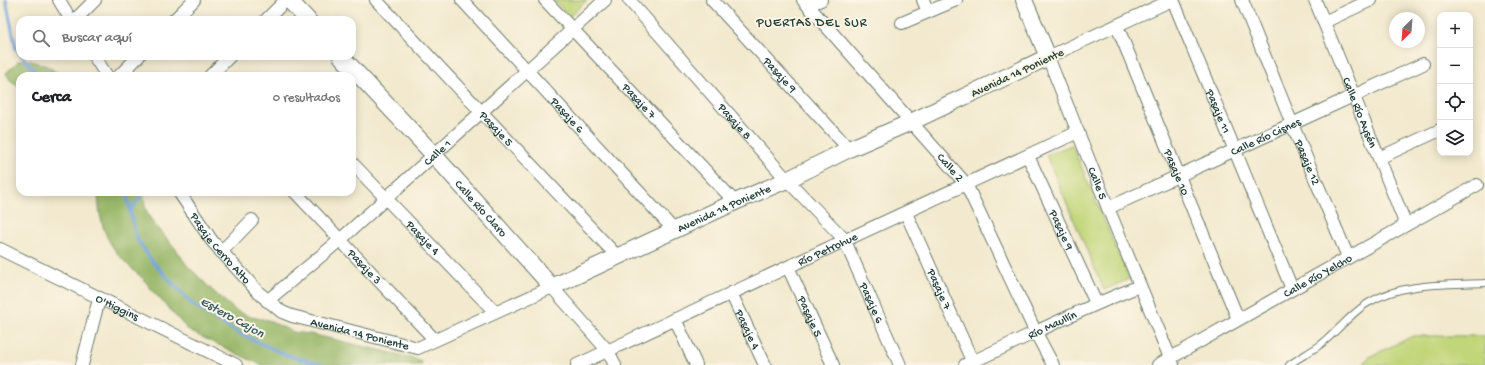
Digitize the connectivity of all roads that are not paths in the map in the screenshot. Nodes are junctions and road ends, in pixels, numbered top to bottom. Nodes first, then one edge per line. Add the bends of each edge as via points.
1 (58, 0) edge
2 (96, 0) edge
3 (194, 0) edge
4 (288, 0) edge
5 (376, 0) edge
6 (462, 0) edge
7 (545, 0) edge
8 (604, 0) edge
9 (629, 0) edge
10 (712, 0) edge
11 (821, 0) edge
12 (923, 0) edge
13 (956, 0) edge
14 (1024, 0) edge
15 (1173, 0) edge
16 (1242, 0) edge
17 (1315, 0) edge
18 (1371, 0) edge
19 (806, 3) edge
20 (928, 12) junction
21 (68, 16) edge
22 (80, 16) edge
23 (178, 16) edge
24 (270, 16) edge
25 (304, 16) edge
26 (1324, 22) junction
27 (902, 24) dead end
28 (1117, 26) junction
29 (572, 30) junction
30 (1048, 57) junction
31 (97, 60) edge
32 (134, 60) edge
33 (226, 60) edge
34 (345, 60) edge
35 (1423, 64) dead end
36 (527, 70) junction
37 (104, 72) edge
38 (123, 72) edge
39 (214, 72) edge
40 (1354, 96) junction
41 (480, 113) junction
42 (911, 122) junction
43 (1292, 124) junction
44 (1437, 131) edge
45 (1078, 132) junction
46 (849, 149) junction
47 (1234, 151) junction
48 (434, 155) junction
49 (1028, 156) junction
50 (1379, 158) junction
51 (356, 167) edge
52 (1178, 176) junction
53 (787, 180) junction
54 (966, 184) junction
55 (1478, 185) dead end
56 (183, 196) edge
57 (299, 196) edge
58 (386, 199) junction
59 (735, 202) junction
60 (1108, 208) junction
61 (906, 213) junction
62 (252, 220) dead end
63 (1406, 225) junction
64 (674, 230) junction
65 (844, 239) junction
66 (340, 240) junction
67 (0, 249) edge
68 (221, 252) junction
69 (617, 256) junction
70 (1348, 257) junction
71 (788, 267) junction
72 (1485, 283) edge
73 (1140, 286) junction
74 (552, 287) junction
75 (1292, 289) junction
76 (731, 293) junction
77 (99, 299) junction
78 (267, 301) junction
79 (1096, 303) junction
80 (495, 312) junction
81 (675, 319) junction
82 (1238, 319) junction
83 (1036, 333) junction
84 (435, 340) junction
85 (608, 351) junction
86 (1171, 362) edge
87 (970, 364) edge
88 (82, 365) edge
89 (236, 365) edge
90 (576, 365) edge
91 (615, 365) edge
92 (696, 365) edge
93 (765, 365) edge
94 (833, 365) edge
95 (900, 365) edge
96 (1053, 365) edge
97 (1158, 365) edge
98 (1289, 365) edge

1 - 21 street
2 - 22 street
3 - 23 street
4 - 24 street
4 - 25 street
5 - 41 street, Pasaje 5
6 - 36 street, Pasaje 6
7 - 29 street, Pasaje 7
8 - 29 street, Calle 1
9 - 53 street, Pasaje 8
10 - 46 street, Pasaje 9
11 - 19 street
12 - 20 street
13 - 20 street
14 - 30 street, Calle 5
15 - 28 street, Avenida 14 Poniente
15 - 47 street, Pasaje 11
16 - 43 street, Pasaje 12
17 - 26 street, Calle Río Aysén
18 - 26 street
19 - 42 street, Calle 2
20 - 27 street
26 - 40 street, Calle Río Aysén
28 - 30 street, Avenida 14 Poniente
28 - 52 street, Pasaje 10
29 - 36 street, Calle 1
29 - 59 street, Pasaje 7
30 - 42 street, Avenida 14 Poniente
30 - 45 street, Calle 5
31 - 37 street
32 - 38 street
33 - 39 street
34 - 48 street, Calle Río Claro
35 - 40 street, Calle Río Cisnes
36 - 41 street, Calle 1
36 - 64 street, Pasaje 6
40 - 43 street, Calle Río Cisnes
40 - 50 street, Calle Río Aysén
41 - 48 street, Calle 1
41 - 69 street, Pasaje 5
42 - 46 street, Avenida 14 Poniente
42 - 54 street, Calle 2
43 - 47 street, Calle Río Cisnes
43 - 70 street, Pasaje 12
44 - 50 street
45 - 49 street, Río Petrohue
45 - 60 street, Calle 5
46 - 53 street, Avenida 14 Poniente
47 - 52 street, Calle Río Cisnes
47 - 75 street, Pasaje 11
48 - 58 street, Calle 1
48 - 74 street, Calle Río Claro
49 - 54 street, Río Petrohue
49 - 79 street, Pasaje 9
50 - 63 street, Calle Río Aysén
51 - 58 street, Pasaje 4
52 - 60 street, Calle Río Cisnes
52 - 82 street, Pasaje 10
53 - 59 street, Avenida 14 Poniente
53 - 65 street, Pasaje 8
54 - 61 street, Río Petrohue
54 - 83 street, Calle 2
55 - 63 street, Calle Río Yelcho
56 - 68 street, Pasaje Cerro Alto
57 - 66 street, Pasaje 3
58 - 66 street, Calle 1
58 - 80 street, Pasaje 4
59 - 64 street, Avenida 14 Poniente
60 - 73 street, Calle 5
61 - 65 street, Río Petrohue
61 - 87 street, Pasaje 7
62 - 68 street
63 - 70 street, Calle Río Yelcho
64 - 69 street, Avenida 14 Poniente
65 - 71 street, Río Petrohue
65 - 95 street, Pasaje 6
66 - 78 street, Calle 1
66 - 84 street, Pasaje 3
67 - 77 street, O'Higgins
68 - 78 street, Pasaje Cerro Alto
69 - 74 street, Avenida 14 Poniente
70 - 75 street, Calle Río Yelcho
71 - 76 street, Río Petrohue
71 - 94 street, Pasaje 5
72 - 98 lane via 1397,290 1381,296 1367,303 1320,345
73 - 79 street, Río Maullín
73 - 86 street, Calle 5
74 - 80 street, Avenida 14 Poniente
74 - 85 street, Calle Río Claro
75 - 82 street, Calle Río Yelcho
76 - 81 street, Río Petrohue
76 - 93 street, Pasaje 4
77 - 88 street
77 - 89 street, O'Higgins
78 - 84 street, Avenida 14 Poniente via 292,316 418,348
79 - 83 street, Río Maullín
80 - 84 street, Avenida 14 Poniente
81 - 85 street, Río Petrohue
81 - 92 street
82 - 86 street, Calle Río Yelcho
83 - 87 street, Río Maullín
83 - 96 street, Calle 2
85 - 90 street, Río Petrohue
85 - 91 street, Calle Río Claro
86 - 97 street, Calle Río Yelcho

